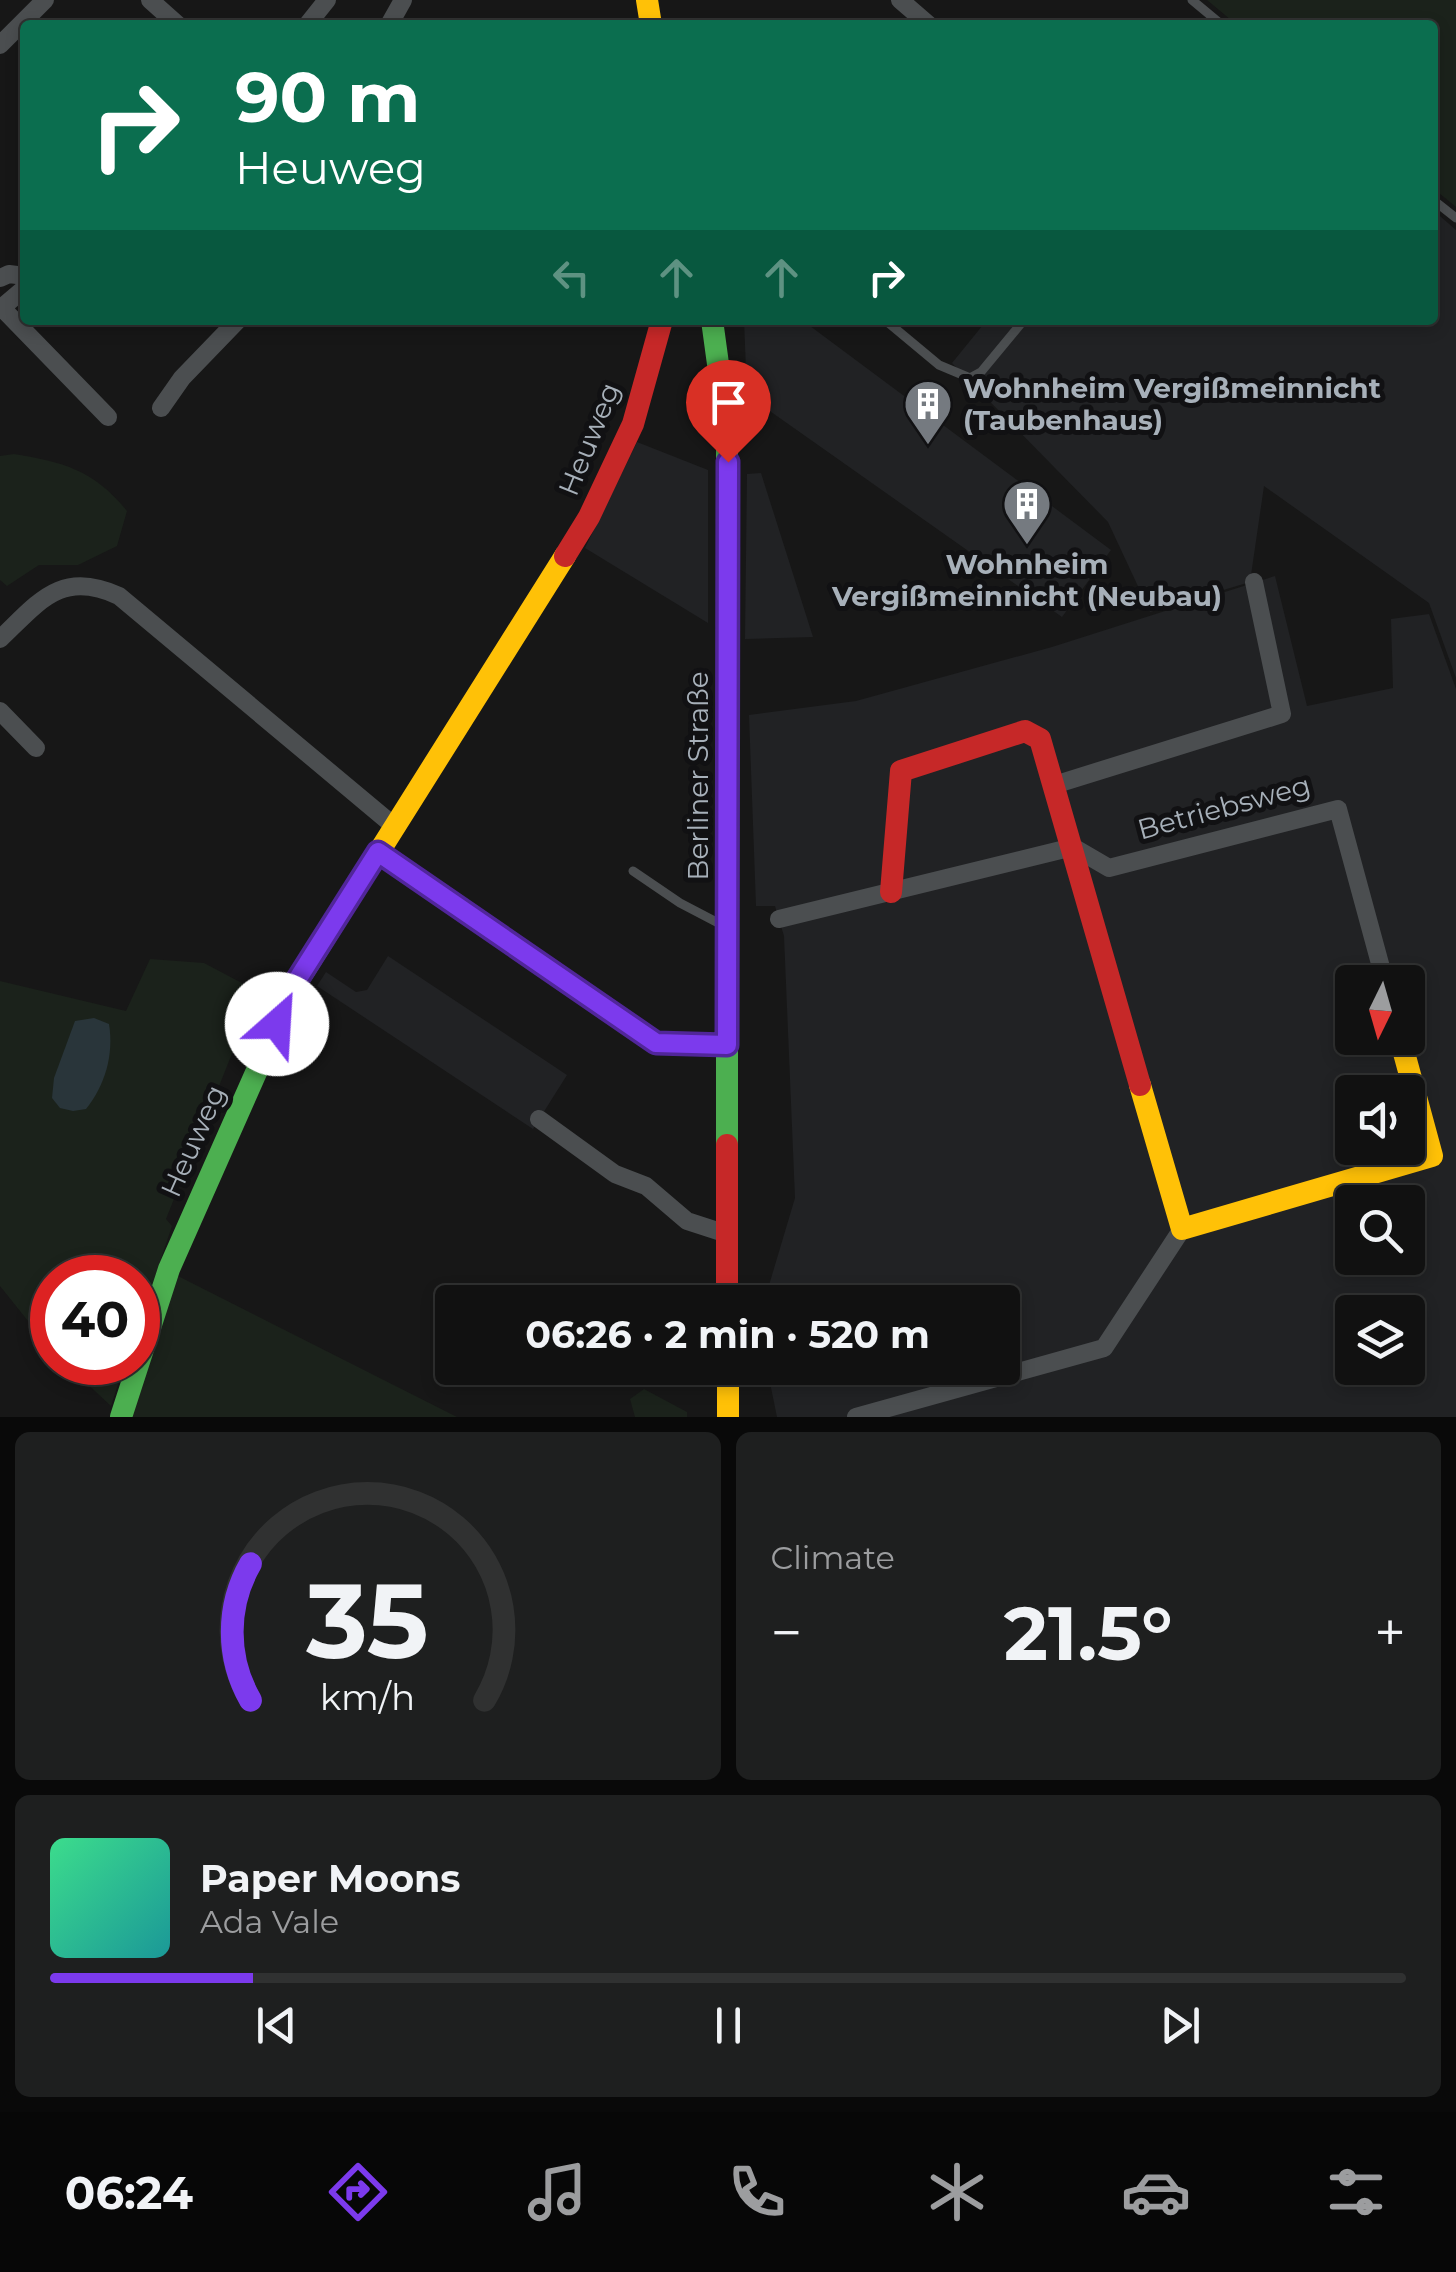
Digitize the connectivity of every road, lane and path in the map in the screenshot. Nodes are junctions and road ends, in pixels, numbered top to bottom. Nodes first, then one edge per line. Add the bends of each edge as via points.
1 (45, 0) edge
2 (150, 0) edge
3 (327, 0) edge
4 (900, 0) edge
5 (1192, 0) edge
6 (25, 20) edge
7 (172, 20) edge
8 (311, 20) edge
9 (923, 20) edge
10 (1216, 20) edge
11 (20, 25) edge
12 (0, 45) edge
13 (1, 308) edge
14 (233, 325) edge
15 (661, 325) edge
16 (713, 325) edge
17 (891, 325) edge
18 (1020, 325) edge
19 (161, 408) dead end
20 (108, 417) dead end
21 (1254, 582) dead end
22 (0, 639) edge
23 (0, 711) edge
24 (36, 748) dead end
25 (1054, 785) junction
26 (394, 826) junction
27 (1072, 847) junction
28 (378, 852) junction
29 (632, 870) dead end
30 (891, 892) junction
31 (779, 919) dead end
32 (726, 928) junction
33 (1380, 965) edge
34 (727, 1045) junction
35 (1405, 1055) edge
36 (539, 1119) dead end
37 (1182, 1230) junction
38 (727, 1234) junction
39 (727, 1285) edge
40 (728, 1385) edge
41 (121, 1417) edge
42 (728, 1417) edge
43 (856, 1417) edge

1 - 6 street
2 - 7 street
3 - 8 street
4 - 9 street
5 - 10 lane
11 - 12 street
13 - 20 street
14 - 19 street
15 - 26 street, Heuweg via 633,424 589,517
16 - 32 street, Berliner Straße via 727,430
17 - 18 lane via 939,365 970,378
21 - 25 street via 1282,714
22 - 26 street via 50,592 76,585 119,596
23 - 24 street
25 - 27 street
25 - 30 street via 1040,739 1025,731 900,771
26 - 28 street, Heuweg
27 - 30 street
27 - 33 street, Betriebsweg via 1110,868 1338,809
27 - 37 street
28 - 34 street via 656,1043
28 - 41 street, Heuweg via 292,988 169,1269
29 - 32 lane
30 - 31 street
32 - 34 street, Berliner Straße
34 - 38 street, Berliner Straße
35 - 37 street via 1432,1156
36 - 38 street via 615,1174 646,1186 687,1221
37 - 43 street via 1104,1348
38 - 39 street, Berliner Straße
40 - 42 street

